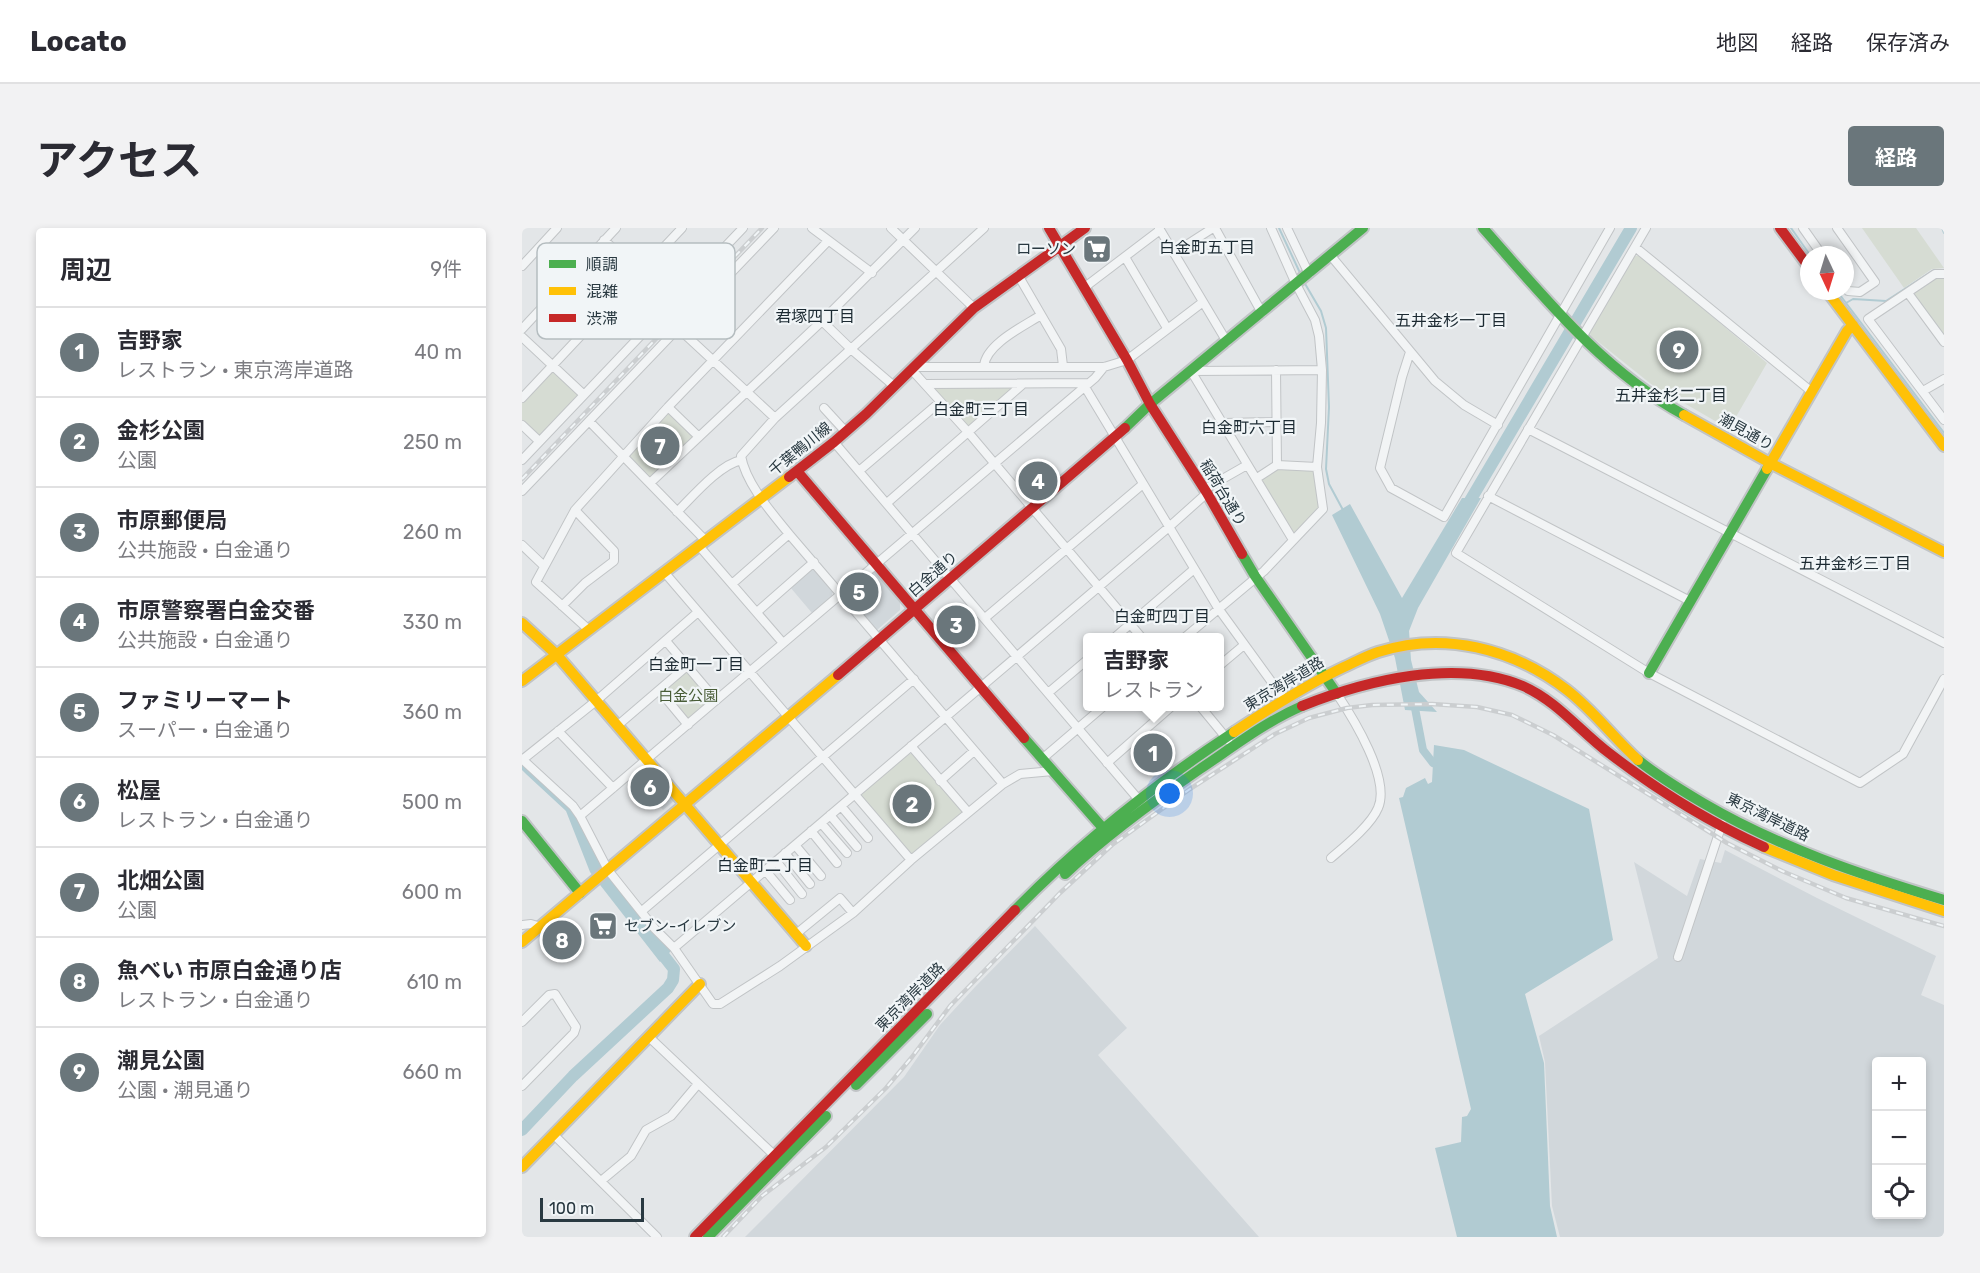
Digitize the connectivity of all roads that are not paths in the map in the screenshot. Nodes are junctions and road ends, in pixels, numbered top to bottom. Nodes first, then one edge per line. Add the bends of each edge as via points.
1 (557, 228) edge
2 (616, 228) edge
3 (682, 228) edge
4 (743, 228) edge
5 (774, 228) edge
6 (812, 228) edge
7 (891, 228) edge
8 (915, 228) edge
9 (1048, 228) edge
10 (1085, 228) edge
11 (1214, 228) edge
12 (1271, 228) edge
13 (1287, 228) edge
14 (1363, 228) edge
15 (1483, 228) edge
16 (1610, 228) edge
17 (1646, 228) edge
18 (1780, 228) edge
19 (1803, 228) edge
20 (1837, 228) edge
21 (980, 229) edge
22 (1159, 229) edge
23 (604, 240) junction
24 (903, 240) junction
25 (828, 241) junction
26 (543, 243) edge
27 (601, 243) edge
28 (607, 243) edge
29 (668, 243) edge
30 (729, 243) edge
31 (1816, 246) edge
32 (1850, 246) edge
33 (1061, 247) junction
34 (1635, 247) junction
35 (537, 250) edge
36 (1854, 252) edge
37 (1174, 253) junction
38 (1800, 255) edge
39 (1331, 256) junction
40 (1125, 257) junction
41 (522, 266) edge
42 (735, 269) edge
43 (938, 272) junction
44 (872, 273) junction
45 (1309, 274) junction
46 (1944, 274) edge
47 (1018, 275) junction
48 (1296, 284) junction
49 (1085, 287) junction
50 (1854, 292) edge
51 (1908, 292) junction
52 (1834, 300) edge
53 (1203, 302) junction
54 (974, 308) junction
55 (537, 313) edge
56 (1262, 313) junction
57 (1041, 315) junction
58 (1561, 316) junction
59 (822, 321) junction
60 (1853, 325) junction
61 (1167, 328) junction
62 (522, 329) edge
63 (522, 337) edge
64 (735, 338) edge
65 (578, 339) edge
66 (637, 339) edge
67 (667, 339) edge
68 (690, 339) edge
69 (734, 339) edge
70 (1582, 339) junction
71 (1227, 342) junction
72 (1944, 342) edge
73 (852, 350) junction
74 (1410, 352) junction
75 (714, 360) junction
76 (1127, 360) junction
77 (552, 366) junction
78 (984, 366) junction
79 (1063, 366) junction
80 (1104, 367) junction
81 (913, 368) junction
82 (1276, 370) junction
83 (1322, 370) junction
84 (1191, 371) junction
85 (1944, 379) edge
86 (926, 384) junction
87 (1023, 384) junction
88 (1086, 385) junction
89 (894, 386) junction
90 (1923, 391) junction
91 (747, 392) junction
92 (1812, 392) junction
93 (583, 394) junction
94 (522, 398) edge
95 (940, 402) junction
96 (1150, 404) junction
97 (668, 407) junction
98 (824, 408) dead end
99 (775, 418) junction
100 (1944, 420) edge
101 (589, 421) junction
102 (1276, 422) junction
103 (1224, 423) junction
104 (1498, 424) junction
105 (522, 425) edge
106 (1528, 429) junction
107 (846, 432) junction
108 (968, 432) junction
109 (699, 436) junction
110 (1115, 437) junction
111 (539, 441) junction
112 (834, 442) junction
113 (1944, 446) edge
114 (622, 455) junction
115 (522, 459) edge
116 (742, 460) junction
117 (993, 463) junction
118 (1770, 463) junction
119 (1248, 465) junction
120 (1277, 465) junction
121 (1317, 467) junction
122 (797, 471) junction
123 (860, 471) junction
124 (1257, 478) junction
125 (650, 483) junction
126 (1143, 484) junction
127 (522, 491) edge
128 (1206, 491) junction
129 (1488, 496) junction
130 (762, 499) junction
131 (887, 503) junction
132 (1032, 508) junction
133 (575, 510) junction
134 (677, 512) junction
135 (1169, 527) junction
136 (789, 534) junction
137 (912, 534) junction
138 (1729, 534) junction
139 (1293, 540) junction
140 (702, 544) junction
141 (522, 545) edge
142 (1066, 550) junction
143 (1944, 552) edge
144 (814, 562) junction
145 (878, 564) junction
146 (544, 566) junction
147 (1193, 570) junction
148 (665, 573) junction
149 (1255, 576) junction
150 (951, 578) junction
151 (732, 584) junction
152 (1099, 587) junction
153 (842, 594) junction
154 (1690, 601) junction
155 (562, 606) junction
156 (1218, 608) junction
157 (916, 609) junction
158 (698, 612) junction
159 (757, 612) junction
160 (985, 618) junction
161 (522, 623) edge
162 (1130, 624) junction
163 (590, 630) junction
164 (1120, 633) edge
165 (1138, 633) edge
166 (1190, 633) edge
167 (880, 639) junction
168 (666, 641) junction
169 (1944, 643) edge
170 (783, 644) junction
171 (1244, 645) junction
172 (557, 655) junction
173 (1016, 656) junction
174 (1224, 662) edge
175 (1083, 663) edge
176 (687, 666) junction
177 (750, 672) junction
178 (1649, 673) junction
179 (1325, 676) junction
180 (1944, 679) edge
181 (914, 680) junction
182 (522, 681) edge
183 (979, 687) junction
184 (659, 690) junction
185 (1048, 693) junction
186 (1337, 694) junction
187 (1284, 699) junction
188 (716, 700) junction
189 (596, 701) junction
190 (1098, 711) edge
191 (1166, 711) edge
192 (1204, 711) edge
193 (788, 716) junction
194 (945, 716) junction
195 (688, 725) junction
196 (617, 726) junction
197 (1078, 728) junction
198 (558, 730) junction
199 (1229, 742) junction
200 (911, 746) junction
201 (974, 751) junction
202 (823, 758) junction
203 (646, 759) junction
204 (1042, 759) junction
205 (522, 760) edge
206 (1107, 763) junction
207 (1053, 771) junction
208 (940, 780) junction
209 (1003, 784) junction
210 (613, 788) junction
211 (855, 794) junction
212 (1139, 800) junction
213 (684, 805) junction
214 (841, 806) junction
215 (968, 812) junction
216 (830, 814) junction
217 (1725, 814) junction
218 (580, 816) junction
219 (522, 821) edge
220 (821, 823) junction
221 (1721, 826) junction
222 (1102, 827) junction
223 (811, 831) junction
224 (868, 838) dead end
225 (719, 845) junction
226 (795, 845) junction
227 (857, 848) dead end
228 (785, 853) junction
229 (847, 854) dead end
230 (1331, 858) dead end
231 (911, 860) junction
232 (776, 861) junction
233 (837, 863) dead end
234 (608, 870) junction
235 (765, 870) junction
236 (820, 876) dead end
237 (752, 882) junction
238 (810, 884) dead end
239 (580, 893) junction
240 (802, 894) dead end
241 (790, 900) dead end
242 (1944, 900) edge
243 (642, 911) junction
244 (1944, 911) edge
245 (853, 913) junction
246 (522, 925) edge
247 (541, 927) junction
248 (796, 934) junction
249 (522, 942) edge
250 (806, 946) junction
251 (674, 948) junction
252 (1678, 957) dead end
253 (700, 984) junction
254 (522, 1022) edge
255 (649, 1037) junction
256 (698, 1084) junction
257 (522, 1086) edge
258 (554, 1135) junction
259 (774, 1155) junction
260 (522, 1167) edge
261 (601, 1181) junction
262 (657, 1237) edge
263 (695, 1237) edge
264 (708, 1237) edge

1 - 26 street
2 - 23 street
3 - 29 street
4 - 30 street
5 - 42 street
6 - 25 street
7 - 24 street
8 - 24 street
9 - 33 main road, 稲荷台通り
10 - 33 main road, 千葉鴨川線
11 - 37 street
11 - 56 street
12 - 48 street
13 - 45 street
14 - 39 main road, 白金通り
15 - 58 main road, 潮見通り
16 - 58 street
17 - 34 street
18 - 38 main road
19 - 31 street
20 - 32 street
21 - 43 street
22 - 37 street
22 - 40 street
23 - 27 street
23 - 28 street
24 - 43 street
24 - 44 street
25 - 44 street
25 - 64 street
33 - 47 main road, 千葉鴨川線
33 - 49 main road, 稲荷台通り
34 - 70 street
34 - 92 street
35 - 41 street
36 - 50 street via 1875,282
37 - 53 street
39 - 45 main road, 白金通り
39 - 74 street
40 - 49 street
40 - 61 street
43 - 54 street
43 - 73 street
44 - 59 street
45 - 48 main road, 白金通り
46 - 51 street via 1935,274
47 - 54 main road, 千葉鴨川線
47 - 57 street
48 - 56 main road, 白金通り
48 - 83 street via 1315,320
49 - 76 main road, 稲荷台通り
51 - 72 street
51 - 90 street via 1868,319
52 - 60 main road
53 - 61 street
53 - 71 street
54 - 81 main road, 千葉鴨川線
55 - 62 street
56 - 71 main road, 白金通り
57 - 78 street via 1002,340 984,360
57 - 79 street via 1061,349
58 - 70 main road, 潮見通り
58 - 104 street
59 - 73 street
59 - 91 street
60 - 92 main road
60 - 113 main road
61 - 76 street
63 - 77 street
65 - 77 street
66 - 93 street
67 - 101 street
68 - 75 street
69 - 75 street
70 - 106 street
70 - 118 main road, 潮見通り via 1662,403
71 - 84 main road, 白金通り
73 - 89 street
73 - 99 street
74 - 104 street via 1452,397
74 - 104 street via 1380,468 1391,488 1444,517
75 - 91 street
75 - 97 street
76 - 80 street
76 - 96 main road, 稲荷台通り
77 - 93 street
77 - 94 street
78 - 79 street
78 - 81 street
79 - 80 street
80 - 88 street
81 - 86 street
81 - 89 main road, 千葉鴨川線
82 - 83 street
82 - 84 street
82 - 102 street
83 - 121 street
84 - 96 main road, 白金通り
84 - 103 street
85 - 90 street
86 - 87 street
86 - 95 street
87 - 88 street
87 - 108 street
88 - 110 street
88 - 117 street
89 - 107 main road, 千葉鴨川線
90 - 100 street
91 - 99 street
91 - 109 street
92 - 118 main road
93 - 111 street
95 - 108 street
95 - 123 street
96 - 110 main road, 白金通り
96 - 128 main road, 稲荷台通り
97 - 109 street
97 - 114 street
98 - 107 street
99 - 116 street via 741,456
101 - 114 street
101 - 127 street
102 - 103 street
102 - 120 street
103 - 119 street
105 - 111 street
106 - 129 street
106 - 138 street
107 - 112 main road, 千葉鴨川線
108 - 117 street
108 - 131 street
109 - 125 street
110 - 126 street
110 - 132 main road, 白金通り
111 - 115 street
112 - 122 main road, 千葉鴨川線
112 - 123 street
114 - 125 street
114 - 133 street
116 - 130 street
116 - 134 street via 722,470
117 - 132 street
117 - 137 street
118 - 138 main road
118 - 143 main road, 潮見通り
119 - 124 street
119 - 128 street
120 - 121 street
120 - 124 street
121 - 139 street via 1323,509
122 - 130 main road, 千葉鴨川線
122 - 145 main road
123 - 131 street
124 - 139 street
125 - 134 street
126 - 135 street
126 - 142 street
128 - 135 street
128 - 149 main road, 稲荷台通り
129 - 154 street
129 - 178 street via 1456,553
130 - 136 street
130 - 140 main road, 千葉鴨川線
131 - 137 street
132 - 142 street
132 - 150 main road, 白金通り
133 - 146 street
133 - 155 street via 614,551 614,561
134 - 140 street
135 - 147 street
135 - 152 street
136 - 144 street
136 - 151 street
137 - 145 street
137 - 150 street
138 - 154 main road
138 - 169 street
139 - 149 street
140 - 148 main road, 千葉鴨川線
140 - 151 street
141 - 146 street
142 - 152 street
142 - 160 street
144 - 153 street
144 - 159 street
145 - 153 street
145 - 157 main road
146 - 155 street via 536,582
147 - 156 street
147 - 162 street
148 - 158 street
148 - 163 main road, 千葉鴨川線
149 - 156 street
149 - 179 main road, 稲荷台通り
150 - 157 main road, 白金通り
150 - 160 street
151 - 159 street
152 - 162 street
152 - 173 street
153 - 167 street
153 - 170 street
154 - 178 main road
155 - 163 street
156 - 166 street
156 - 171 street
157 - 167 main road, 白金通り
157 - 183 main road
158 - 168 street
158 - 177 street
159 - 170 street
160 - 173 street
161 - 172 main road
162 - 164 street
162 - 165 street
163 - 172 main road, 千葉鴨川線
167 - 181 street
167 - 193 main road, 白金通り
168 - 176 street
168 - 189 street
170 - 177 street
171 - 174 street
171 - 187 street
172 - 182 main road, 千葉鴨川線
172 - 189 main road
173 - 183 street
173 - 185 street
175 - 185 street
176 - 184 street
176 - 188 street
177 - 188 street
177 - 193 street
178 - 180 street via 1860,783 1903,754
179 - 186 main road, 稲荷台通り
179 - 187 main road, 東京湾岸道路
179 - 217 main road, 東京湾岸道路 via 1373,654 1421,644 1486,648 1535,670 1577,698 1645,765
181 - 194 street
181 - 202 street
183 - 194 street
183 - 204 main road
184 - 195 street
184 - 196 street
185 - 197 street
186 - 199 main road, 東京湾岸道路
186 - 221 main road, 東京湾岸道路 via 1425,673 1473,672 1498,677 1546,698 1606,751
186 - 230 street via 1377,772 1381,800 1376,813
187 - 199 main road, 東京湾岸道路
188 - 195 street
189 - 196 main road
189 - 198 street
190 - 197 street
191 - 206 street
192 - 199 street
193 - 202 street
193 - 213 main road, 白金通り
194 - 200 street
194 - 201 street
195 - 203 street
196 - 203 main road
197 - 204 street
197 - 206 street
198 - 205 street
198 - 210 street
199 - 212 main road, 東京湾岸道路
199 - 264 main road, 東京湾岸道路 via 1072,867
200 - 208 street
200 - 211 street
201 - 208 street
201 - 209 street
202 - 211 street
202 - 225 street
203 - 210 street
203 - 213 main road
204 - 207 main road
205 - 218 street
206 - 212 street
207 - 209 street via 1020,774
207 - 222 main road
208 - 215 street
209 - 215 street
210 - 218 street
211 - 214 street
211 - 231 street
212 - 222 main road, 東京湾岸道路
213 - 225 main road
213 - 234 main road, 白金通り
214 - 216 street
214 - 224 street
215 - 231 street
216 - 220 street
216 - 227 street
217 - 221 street
217 - 242 main road, 東京湾岸道路 via 1838,867
218 - 234 street
219 - 239 main road
220 - 223 street
220 - 229 street
221 - 244 main road, 東京湾岸道路 via 1760,847 1833,876
221 - 252 street
222 - 259 main road, 東京湾岸道路
223 - 226 street
223 - 233 street
225 - 237 main road
225 - 243 street
226 - 228 street
226 - 236 street
228 - 232 street
228 - 238 street
231 - 245 street
232 - 235 street
232 - 240 street
234 - 239 main road, 白金通り
234 - 243 street
235 - 237 street
235 - 241 street
237 - 248 main road
237 - 251 street
239 - 247 main road, 白金通り
243 - 251 street
245 - 248 street via 840,898
245 - 250 street
246 - 247 street
247 - 249 main road, 白金通り
248 - 250 main road
250 - 253 street via 720,1004 713,1004
251 - 253 street
253 - 255 main road
254 - 257 street via 549,995 555,994 576,1027
255 - 256 street
255 - 258 main road
256 - 259 street
256 - 261 street via 671,1116 645,1130 631,1156
258 - 260 main road
258 - 261 street
259 - 263 main road, 東京湾岸道路
261 - 262 street

